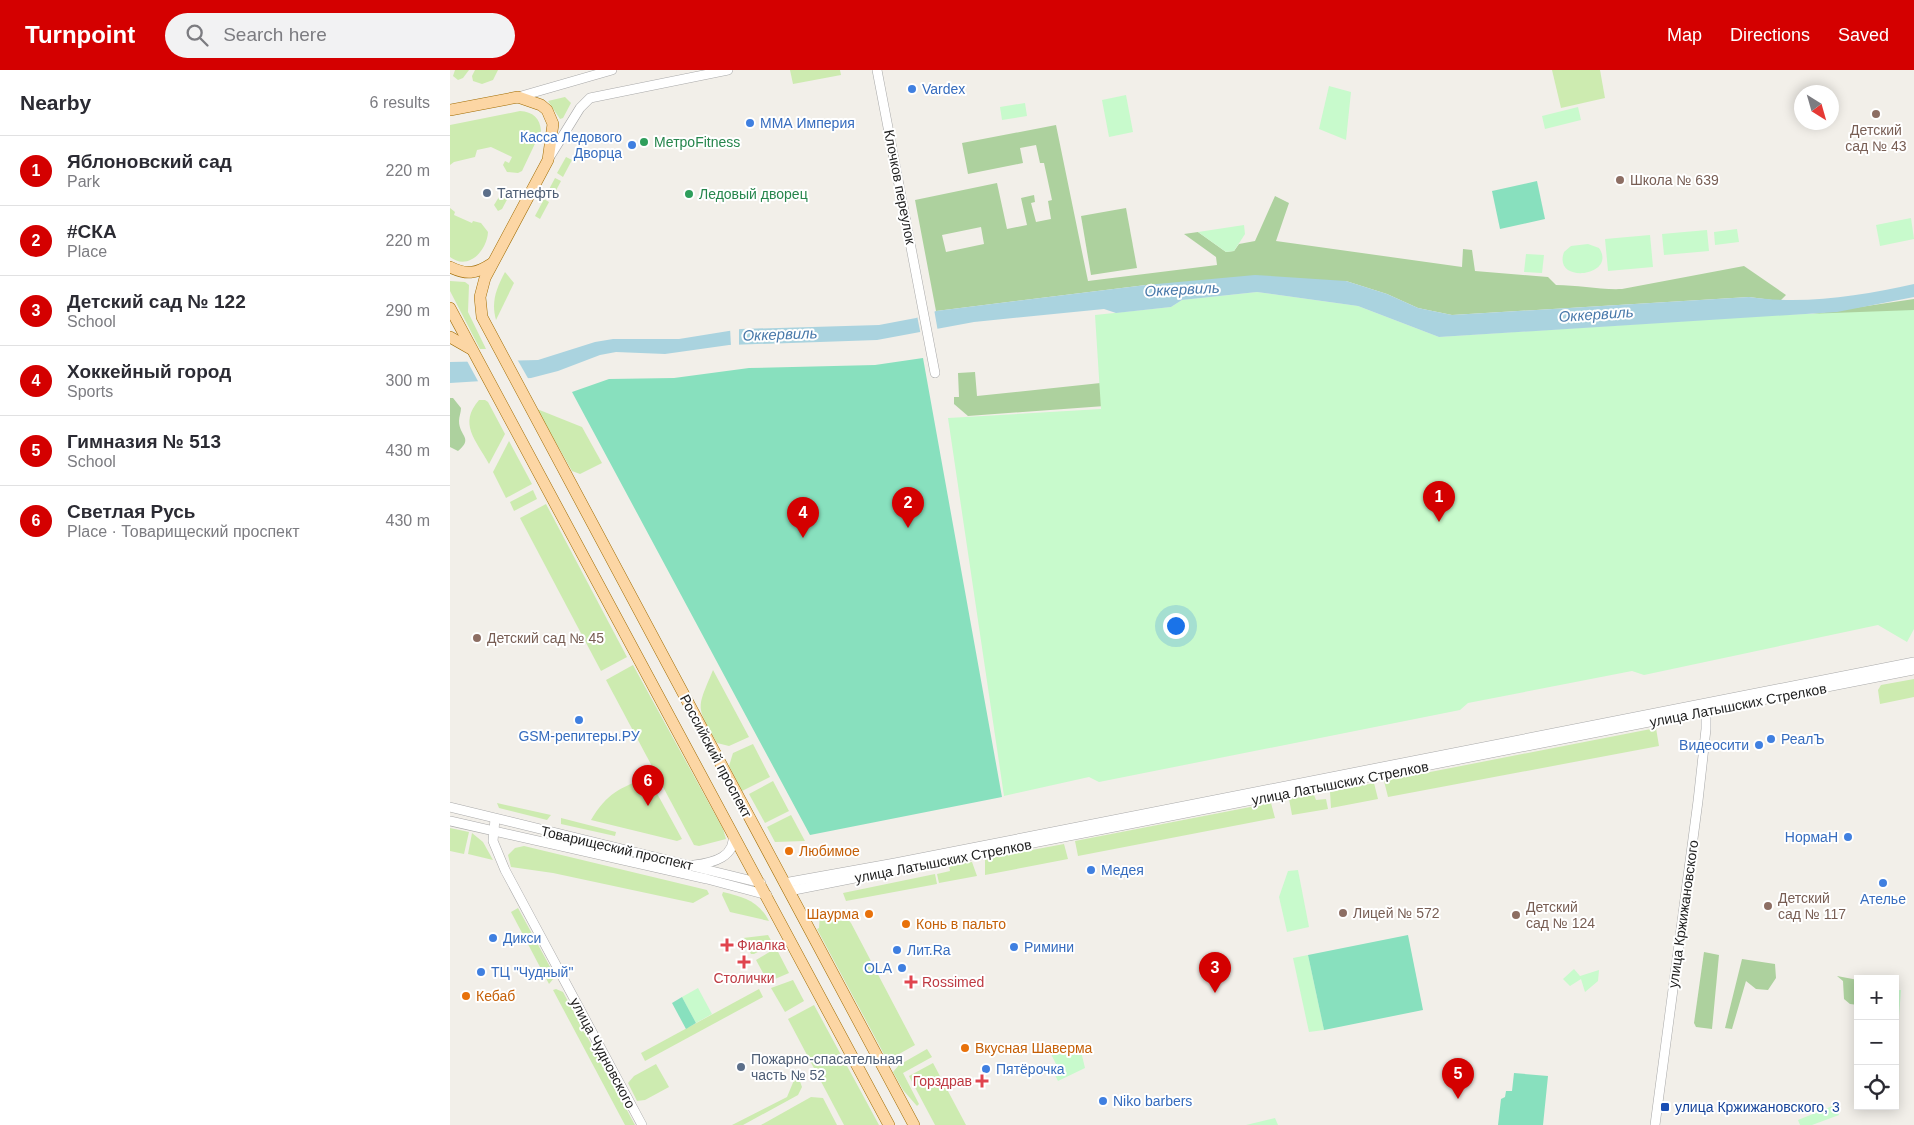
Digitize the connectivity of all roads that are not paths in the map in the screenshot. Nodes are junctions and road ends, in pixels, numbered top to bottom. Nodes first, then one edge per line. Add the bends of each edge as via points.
1 (612, 70) edge
2 (728, 70) edge
3 (878, 70) edge
4 (588, 72) edge
5 (518, 97) junction
6 (451, 111) edge
7 (548, 160) junction
8 (491, 264) junction
9 (450, 267) edge
10 (450, 308) edge
11 (450, 337) edge
12 (472, 350) junction
13 (935, 373) dead end
14 (1914, 662) edge
15 (1914, 670) edge
16 (1706, 707) junction
17 (450, 807) edge
18 (496, 819) junction
19 (450, 821) edge
20 (493, 831) junction
21 (733, 832) junction
22 (687, 865) junction
23 (761, 883) junction
24 (787, 887) junction
25 (767, 894) junction
26 (642, 1125) edge
27 (890, 1125) edge
28 (914, 1125) edge
29 (1655, 1125) edge

1 - 4 street
2 - 7 street via 590,98 580,108
3 - 13 street, Клочков переулок
4 - 5 street via 567,84
5 - 6 main road
5 - 7 main road via 540,105 550,117 553,132
7 - 8 main road
8 - 9 main road via 475,272 461,272
8 - 24 main road, Российский проспект via 482,287 482,317
10 - 12 main road
11 - 12 main road
12 - 21 main road, Российский проспект
14 - 16 street, улица Латышских Стрелков
15 - 16 street, улица Латышских Стрелков
16 - 24 street, улица Латышских Стрелков
16 - 29 street, улица Кржижановского via 1698,801
17 - 18 street, Товарищеский проспект
18 - 20 street, улица Чудновского
18 - 22 street, Товарищеский проспект
19 - 20 street, Товарищеский проспект
20 - 25 street, Товарищеский проспект
20 - 26 street, улица Чудновского via 493,841 505,870
21 - 22 street via 734,845 722,858
21 - 23 main road, Российский проспект
22 - 23 street, Товарищеский проспект
23 - 24 main road, Товарищеский проспект
23 - 25 main road, Российский проспект
24 - 25 main road, улица Латышских Стрелков
24 - 28 main road, Российский проспект
25 - 27 main road, Российский проспект

